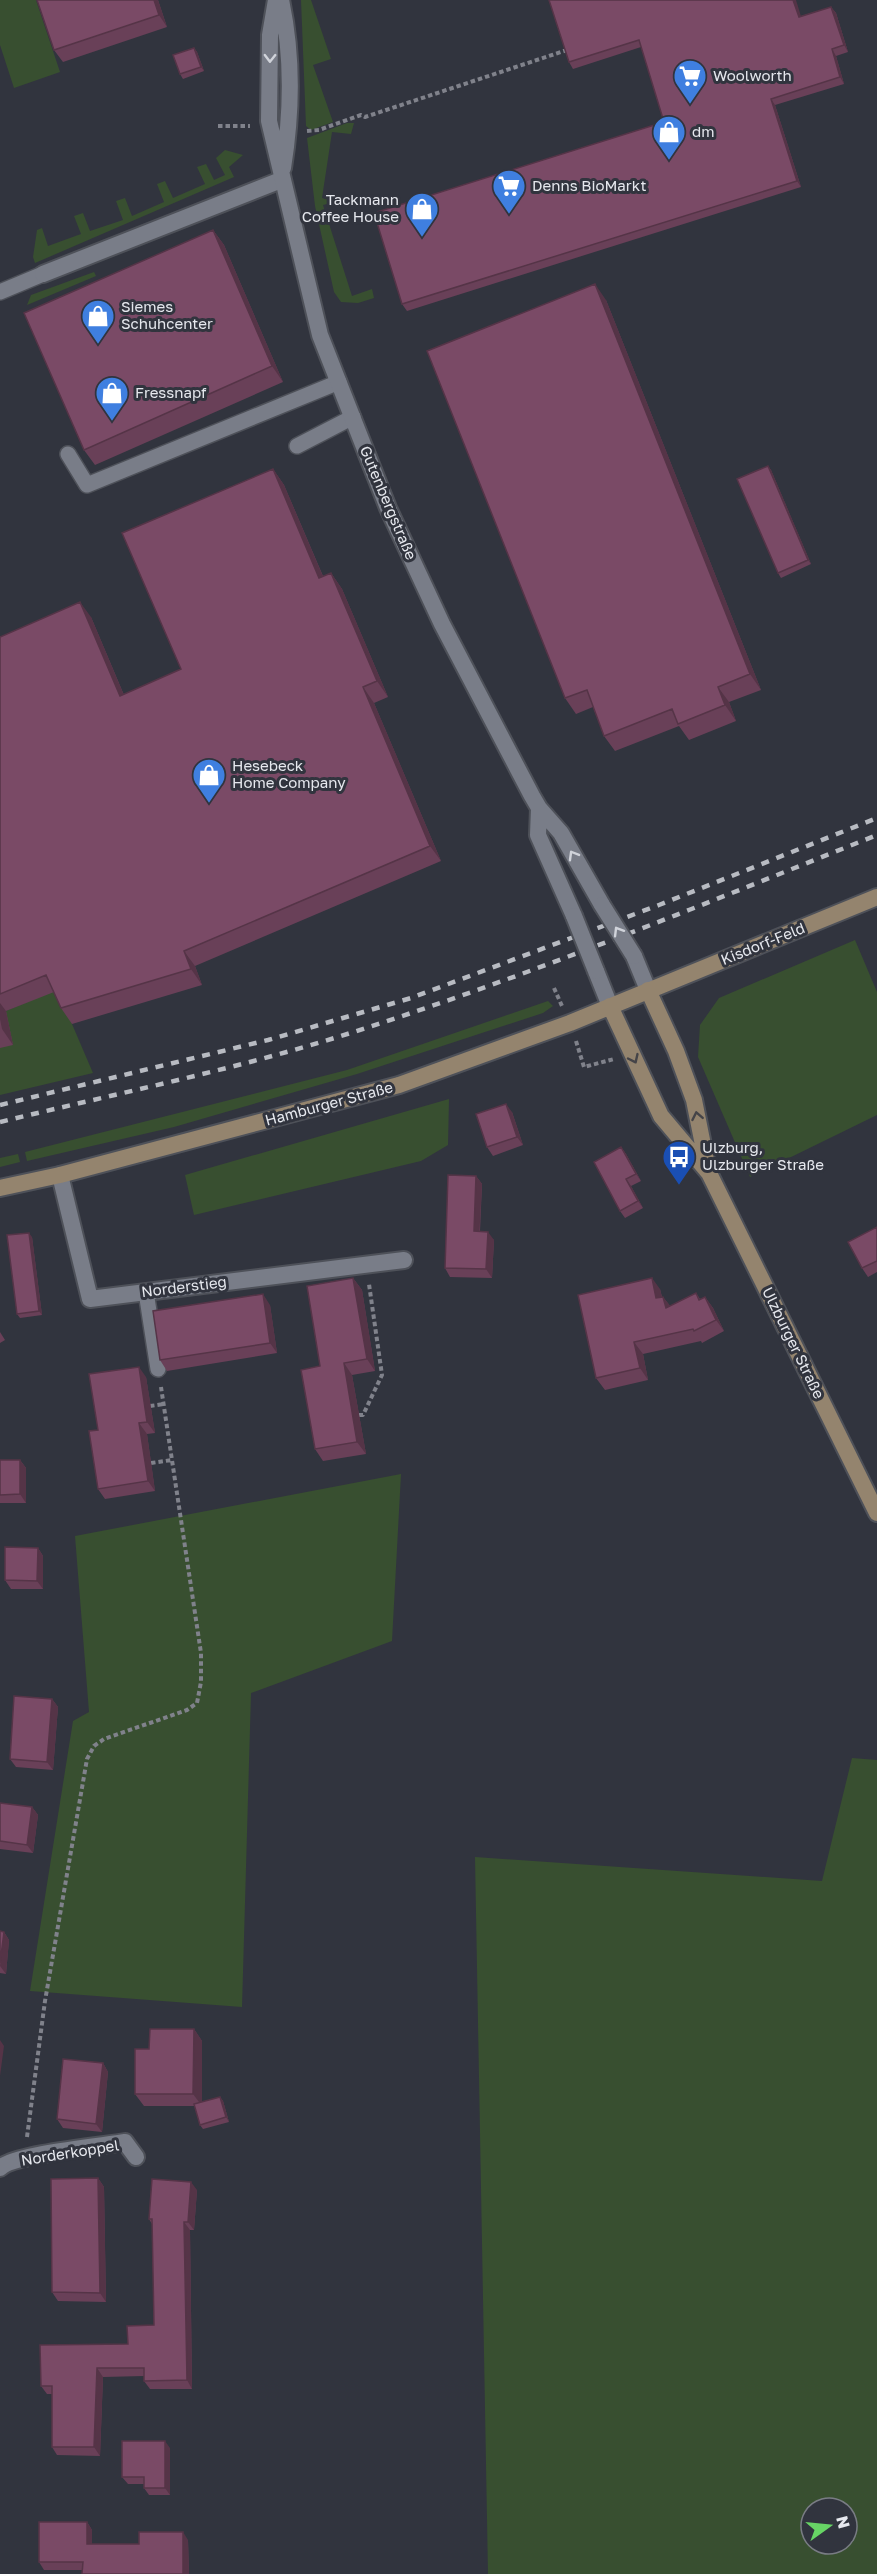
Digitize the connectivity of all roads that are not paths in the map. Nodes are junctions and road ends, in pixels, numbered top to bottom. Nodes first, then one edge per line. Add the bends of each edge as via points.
1 (276, 0) edge
2 (281, 0) edge
3 (281, 180) junction
4 (43, 274) joint
5 (0, 292) edge
6 (339, 382) junction
7 (353, 417) junction
8 (297, 446) dead end
9 (68, 454) dead end
10 (539, 808) junction
11 (877, 897) edge
12 (648, 990) junction
13 (610, 1006) junction
14 (709, 1173) junction
15 (60, 1175) junction
16 (0, 1188) edge
17 (404, 1260) dead end
18 (146, 1292) junction
19 (158, 1369) edge
20 (877, 1513) edge
21 (136, 2157) dead end
22 (0, 2168) edge

1 -> 3 street, Gutenbergstraße via 270,35 269,121
2 - 3 street, Gutenbergstraße via 288,33 290,120
3 - 4 street
3 - 6 street, Gutenbergstraße via 320,335
4 - 5 lane
6 - 7 street, Gutenbergstraße
6 - 9 lane via 87,485
7 - 8 lane
7 - 10 street, Gutenbergstraße via 388,508 442,624
12 -> 10 street, Gutenbergstraße, bridge via 634,956 561,833
10 - 13 street, bridge via 538,836
11 - 12 main road, Kisdorf-Feld
12 - 13 main road, Hamburger Straße
14 -> 12 main road, Ulzburger Straße via 694,1100
13 -> 14 main road, Ulzburger Straße via 661,1116
13 - 15 main road, Hamburger Straße via 399,1085
14 - 20 main road, Ulzburger Straße
15 - 16 main road, Hamburger Straße
15 - 18 street, Norderstieg via 90,1299
17 - 18 street, Norderstieg
18 - 19 lane
21 - 22 street, Norderkoppel via 125,2142 25,2158

